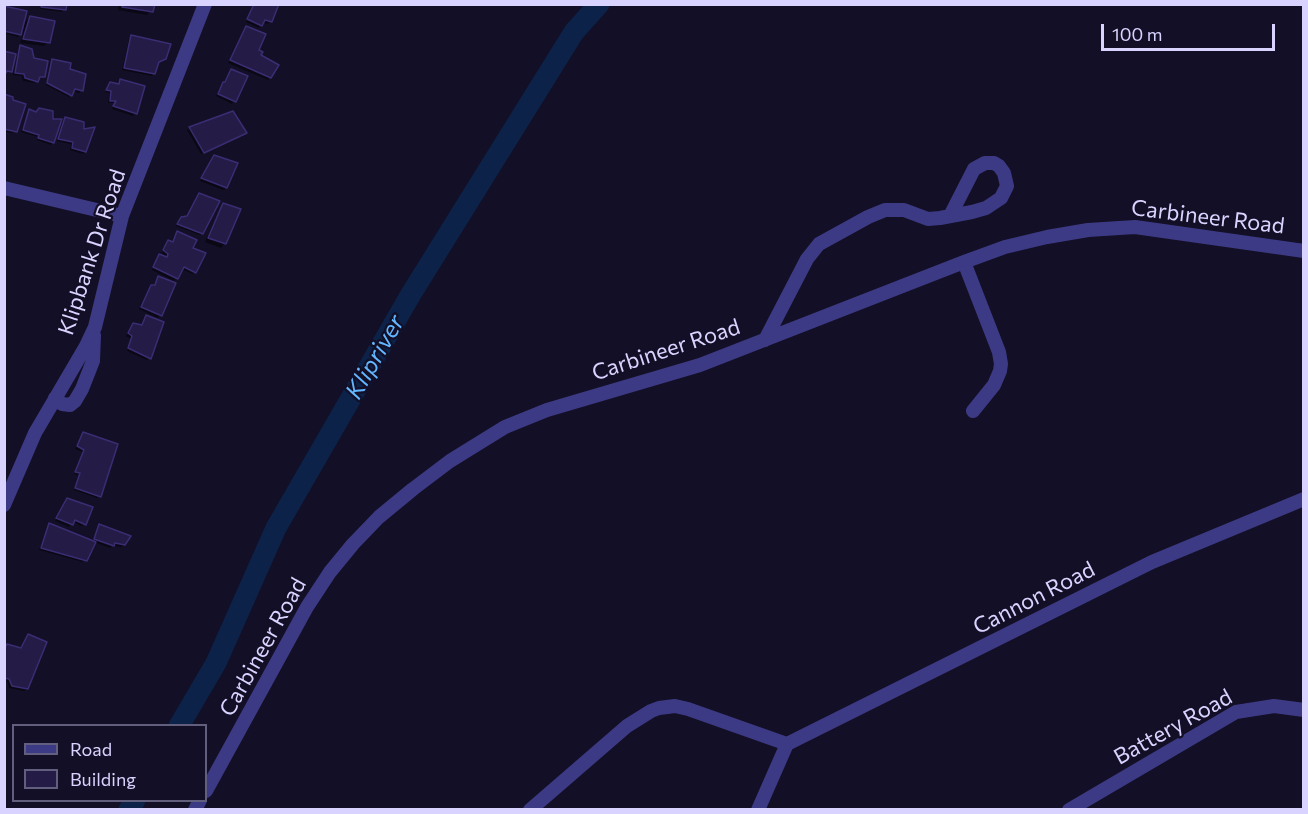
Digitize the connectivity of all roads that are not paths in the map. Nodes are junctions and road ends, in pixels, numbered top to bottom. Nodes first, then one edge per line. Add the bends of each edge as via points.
1 (205, 4) edge
2 (4, 188) edge
3 (122, 216) junction
4 (950, 216) junction
5 (1304, 251) edge
6 (964, 262) junction
7 (765, 340) junction
8 (973, 411) dead end
9 (1304, 499) edge
10 (4, 505) edge
11 (1304, 710) edge
12 (787, 744) junction
13 (207, 789) edge
14 (530, 810) edge
15 (759, 810) edge
16 (1069, 810) edge

1 - 3 street, Klipbank Dr Road
2 - 3 street
3 - 10 street, Klipbank Dr Road via 94,327 35,434
4 - 4 street via 986,208 1001,198 1007,182 999,166 985,163 974,169
4 - 7 street via 928,219 904,210 885,210 819,244 807,259
5 - 6 street, Carbineer Road via 1154,228 1114,227 1047,237
6 - 7 street, Carbineer Road
6 - 8 street via 1001,364 994,384
7 - 13 street, Carbineer Road via 700,365 522,419 476,443 413,489 379,517 330,572 307,606
9 - 12 street, Cannon Road via 1152,562
11 - 16 street, Battery Road via 1274,706 1236,712
12 - 14 street via 688,709 660,708 627,726
12 - 15 street

